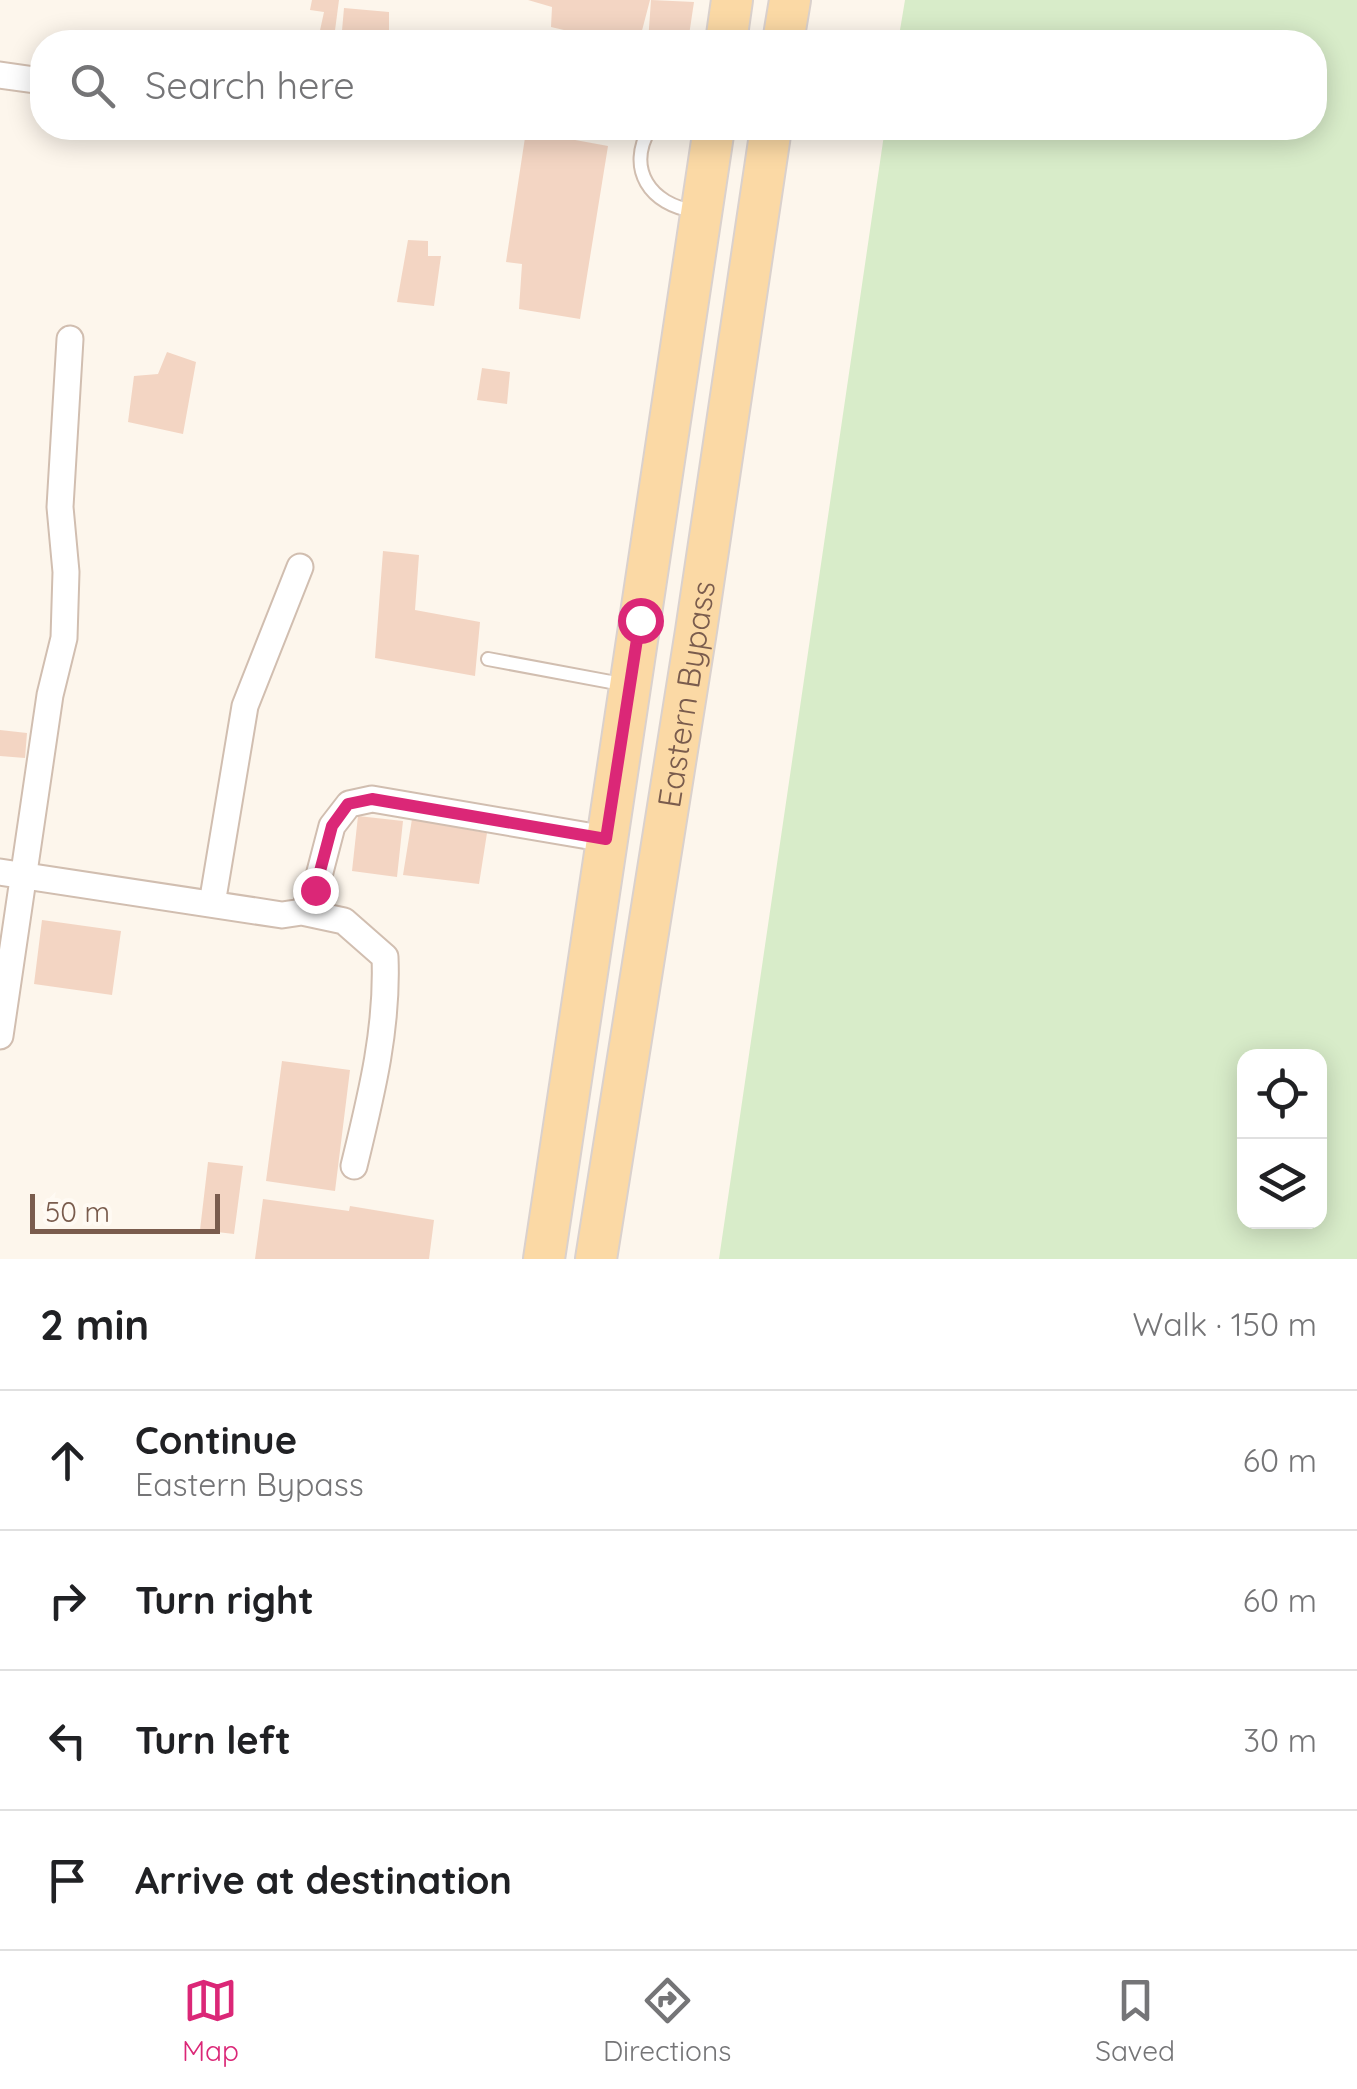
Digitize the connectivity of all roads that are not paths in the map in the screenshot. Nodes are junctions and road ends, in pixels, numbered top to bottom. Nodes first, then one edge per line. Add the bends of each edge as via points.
1 (732, 0) edge
2 (790, 0) edge
3 (728, 30) edge
4 (786, 30) edge
5 (0, 75) edge
6 (30, 79) edge
7 (644, 140) edge
8 (710, 140) edge
9 (769, 140) edge
10 (702, 212) junction
11 (70, 339) dead end
12 (300, 567) dead end
13 (640, 620) junction
14 (696, 630) junction
15 (488, 659) dead end
16 (629, 686) junction
17 (606, 839) junction
18 (11, 874) edge
19 (212, 904) junction
20 (302, 912) junction
21 (0, 1036) edge
22 (354, 1166) dead end
23 (544, 1259) edge
24 (596, 1259) edge

1 - 3 main road
2 - 4 main road
5 - 6 street
7 - 10 lane via 640,162 648,190 676,209
8 - 10 main road, Eastern Bypass
9 - 14 main road, Eastern Bypass
10 - 13 main road, Eastern Bypass
11 - 18 street via 60,506 64,638
12 - 19 street via 245,706
13 - 14 main road
13 - 16 main road, Eastern Bypass
14 - 24 main road, Eastern Bypass
15 - 16 lane
16 - 17 main road, Eastern Bypass
17 - 20 street via 372,799 348,804 332,826 315,890
17 - 23 main road, Eastern Bypass
18 - 19 street
18 - 21 street
19 - 20 street
20 - 22 street via 344,921 385,957 378,1068

